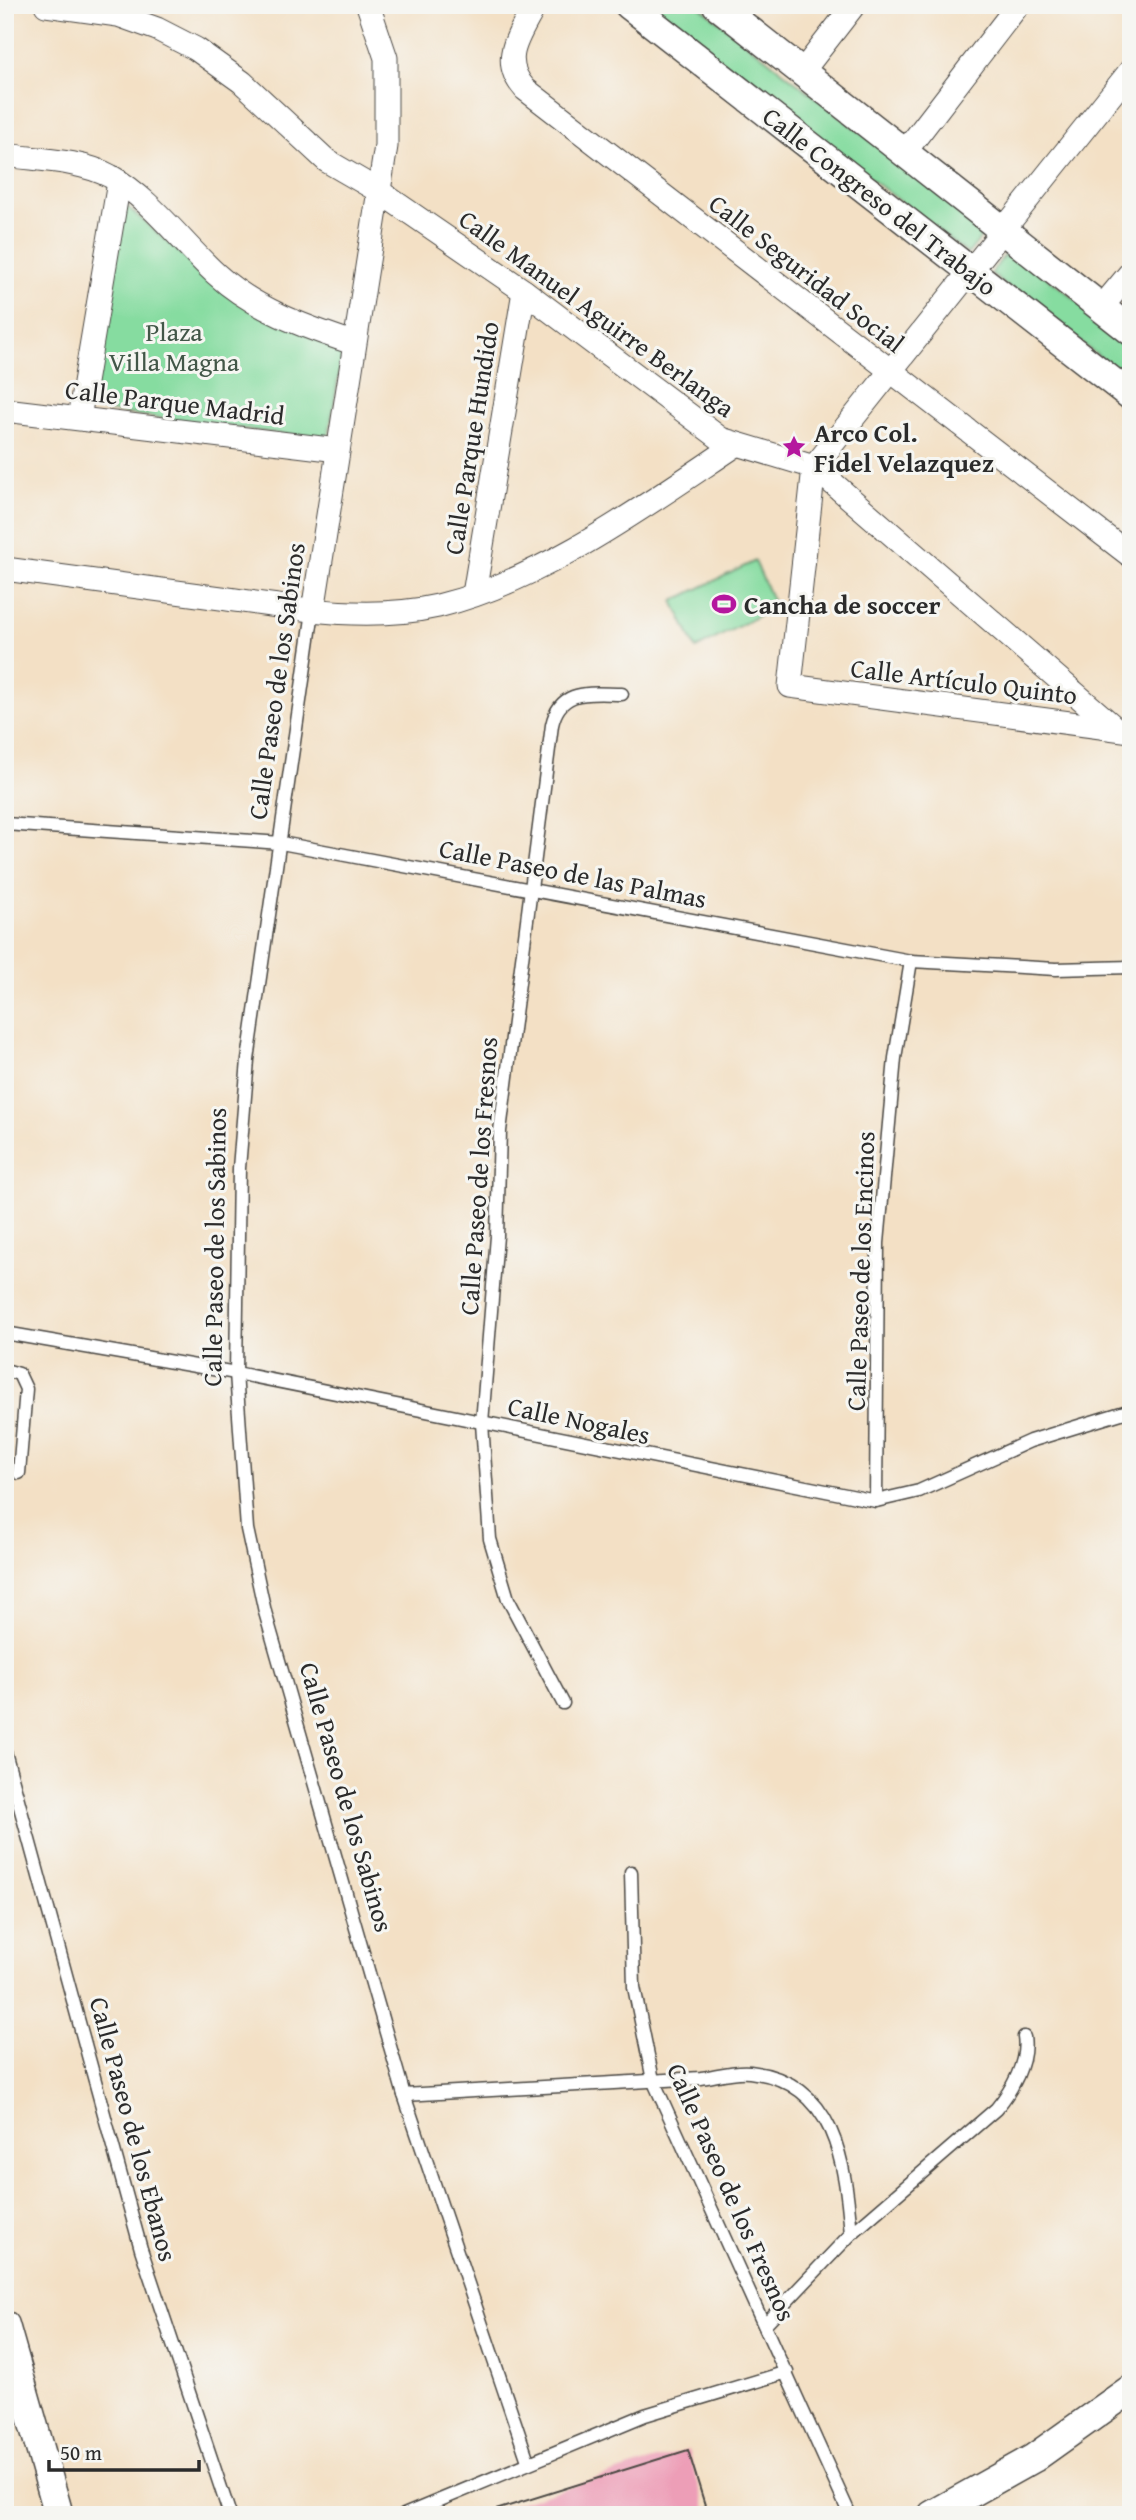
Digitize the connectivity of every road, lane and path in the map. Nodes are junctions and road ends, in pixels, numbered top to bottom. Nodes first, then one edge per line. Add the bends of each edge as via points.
1 (46, 5) edge
2 (368, 5) edge
3 (535, 5) edge
4 (629, 5) edge
5 (717, 5) edge
6 (854, 5) edge
7 (1018, 5) edge
8 (1131, 70) edge
9 (802, 72) junction
10 (904, 153) junction
11 (5, 155) edge
12 (119, 182) junction
13 (377, 190) junction
14 (1004, 231) junction
15 (971, 272) junction
16 (1131, 272) edge
17 (524, 291) junction
18 (1101, 308) junction
19 (1131, 331) edge
20 (353, 343) junction
21 (889, 372) junction
22 (1131, 396) edge
23 (5, 410) edge
24 (79, 418) junction
25 (736, 445) junction
26 (338, 450) junction
27 (814, 467) junction
28 (1131, 556) edge
29 (5, 569) edge
30 (474, 594) junction
31 (313, 611) junction
32 (622, 694) dead end
33 (1123, 730) edge
34 (5, 824) edge
35 (281, 843) junction
36 (531, 887) junction
37 (911, 961) junction
38 (1131, 967) edge
39 (5, 1333) edge
40 (5, 1370) edge
41 (236, 1373) junction
42 (1131, 1410) edge
43 (482, 1423) junction
44 (19, 1474) dead end
45 (876, 1501) junction
46 (563, 1703) dead end
47 (5, 1752) edge
48 (631, 1872) dead end
49 (1024, 2037) dead end
50 (653, 2080) junction
51 (404, 2095) junction
52 (851, 2234) junction
53 (765, 2324) junction
54 (5, 2325) edge
55 (787, 2372) junction
56 (1131, 2389) edge
57 (528, 2461) junction
58 (1131, 2512) edge
59 (943, 2513) edge
60 (59, 2515) edge
61 (230, 2515) edge
62 (404, 2515) edge
63 (850, 2515) edge
64 (1124, 2515) edge

1 - 13 street, Calle Manuel Aguirre Berlanga via 118,15 196,49 252,90 327,161
2 - 13 street, Calle Paseo de los Sabinos via 386,58 386,146
3 - 21 street, Calle Seguridad Social via 510,58 512,71 525,89
4 - 15 street, Calle Congreso del Trabajo
5 - 9 street, Calle Congreso del Trabajo
6 - 9 street
7 - 10 street
8 - 14 street
9 - 10 street, Calle Congreso del Trabajo
10 - 14 street, Calle Congreso del Trabajo
11 - 12 street via 69,164
12 - 20 street via 246,297 306,328
12 - 24 street
13 - 17 street, Calle Manuel Aguirre Berlanga
13 - 20 street, Calle Paseo de los Sabinos
14 - 15 street
14 - 18 street, Calle Congreso del Trabajo
15 - 21 street
15 - 22 street, Calle Congreso del Trabajo
16 - 18 street
17 - 25 street, Calle Manuel Aguirre Berlanga via 699,424
17 - 30 street, Calle Parque Hundido
18 - 19 street, Calle Congreso del Trabajo
20 - 26 street, Calle Paseo de los Sabinos
21 - 27 street
21 - 28 street, Calle Seguridad Social
23 - 24 street, Calle Parque Madrid
24 - 26 street, Calle Parque Madrid
25 - 27 street, Calle Manuel Aguirre Berlanga
25 - 30 street via 618,524
26 - 31 street, Calle Paseo de los Sabinos
27 - 33 street, Calle Manuel Aguirre Berlanga
27 - 33 street, Calle Artículo Quinto via 790,686
29 - 31 street
30 - 31 street via 437,606 394,612
31 - 35 lane, Calle Paseo de los Sabinos
32 - 36 lane, Calle Paseo de los Fresnos via 573,694 555,713
34 - 35 lane, Calle Paseo de las Palmas
35 - 36 lane, Calle Paseo de las Palmas
35 - 41 lane, Calle Paseo de los Sabinos via 248,1060 239,1168
36 - 37 lane, Calle Paseo de las Palmas
36 - 43 lane, Calle Paseo de los Fresnos via 500,1131
37 - 38 lane, Calle Paseo de las Palmas
37 - 45 lane, Calle Paseo de los Encinos via 895,1058 878,1243
39 - 41 lane, Calle Nogales
40 - 44 lane via 19,1374 26,1389
41 - 43 lane, Calle Nogales
41 - 51 lane, Calle Paseo de los Sabinos via 247,1529 264,1612
42 - 45 lane, Calle Nogales via 1030,1441 919,1491
43 - 45 lane, Calle Nogales
43 - 46 lane, Calle Paseo de los Fresnos via 489,1539 508,1599
47 - 61 lane, Calle Paseo de los Ebanos via 141,2249
48 - 50 lane, Calle Paseo de los Fresnos via 634,1987
49 - 52 lane via 1024,2056 996,2109
50 - 51 lane
50 - 52 lane via 747,2072 791,2083 812,2099 825,2119 846,2174
50 - 53 lane, Calle Paseo de los Fresnos
51 - 57 lane, Calle Paseo de los Sabinos
52 - 53 lane
53 - 55 lane, Calle Paseo de los Fresnos
54 - 60 street
55 - 57 lane via 645,2415
55 - 63 lane, Calle Paseo de los Fresnos
56 - 59 street via 1034,2458
57 - 62 lane
58 - 64 lane

